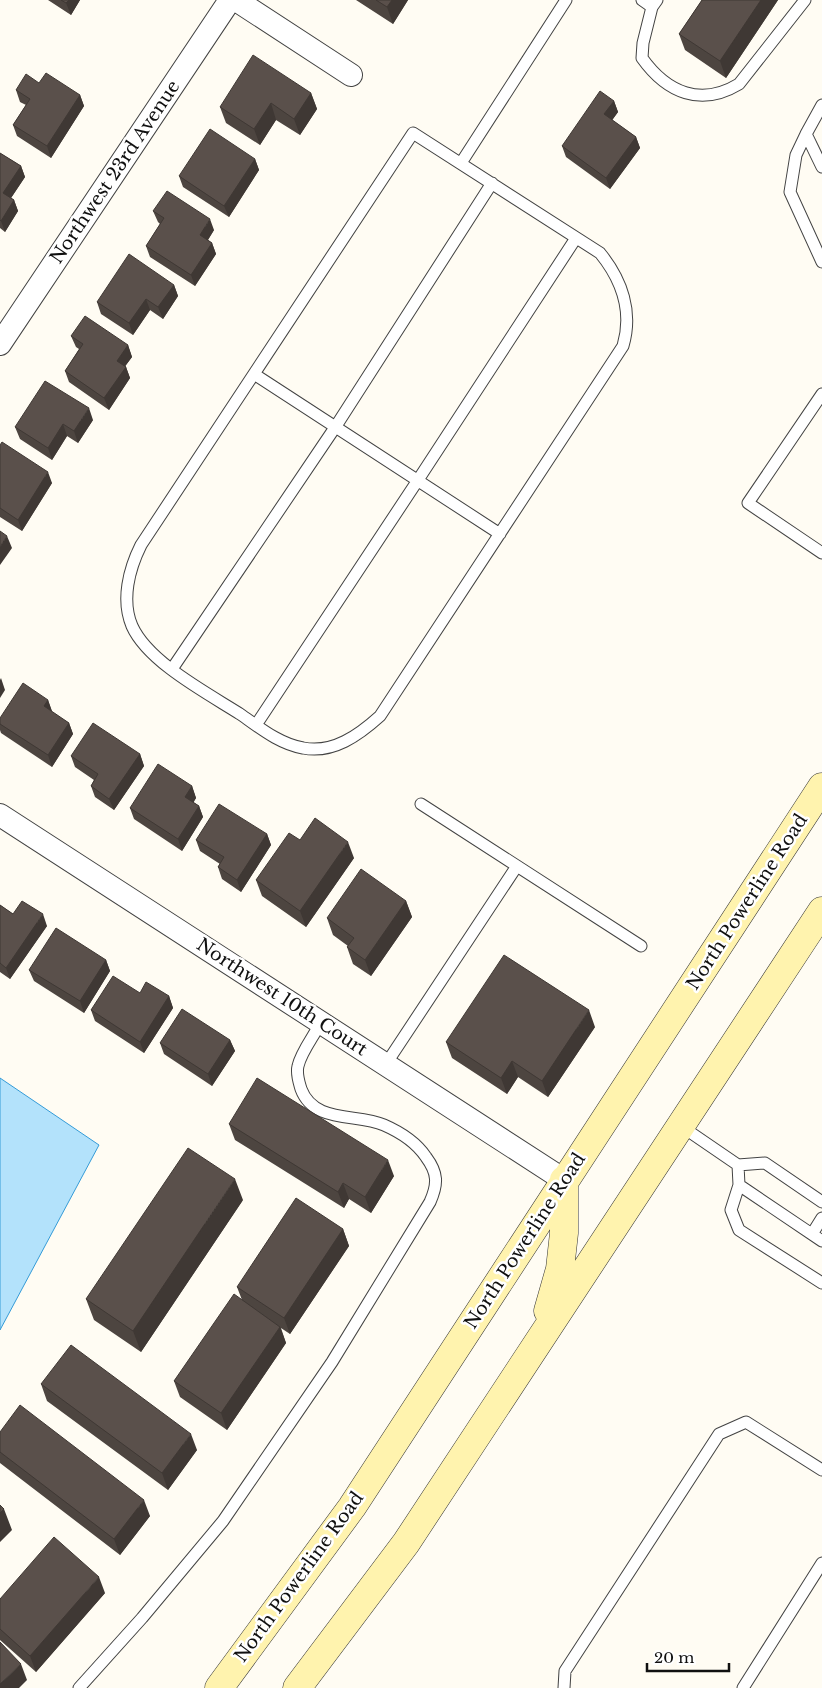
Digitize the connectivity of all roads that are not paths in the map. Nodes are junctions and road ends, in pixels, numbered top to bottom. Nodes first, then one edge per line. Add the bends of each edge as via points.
1 (230, 0) edge
2 (236, 0) edge
3 (566, 0) edge
4 (642, 0) edge
5 (805, 0) edge
6 (654, 3) edge
7 (351, 75) dead end
8 (822, 105) edge
9 (806, 134) junction
10 (461, 163) junction
11 (822, 167) edge
12 (492, 183) junction
13 (576, 238) junction
14 (822, 262) edge
15 (0, 344) edge
16 (254, 374) junction
17 (822, 394) edge
18 (336, 426) junction
19 (418, 480) junction
20 (500, 534) junction
21 (820, 548) edge
22 (172, 669) junction
23 (256, 724) junction
24 (822, 787) edge
25 (421, 804) dead end
26 (0, 815) edge
27 (517, 866) junction
28 (822, 911) edge
29 (640, 946) dead end
30 (321, 1022) junction
31 (386, 1064) junction
32 (681, 1126) junction
33 (738, 1165) junction
34 (564, 1180) junction
35 (739, 1185) junction
36 (822, 1202) edge
37 (822, 1218) edge
38 (812, 1234) junction
39 (822, 1241) edge
40 (822, 1284) edge
41 (539, 1340) junction
42 (822, 1470) edge
43 (822, 1563) edge
44 (79, 1688) edge
45 (219, 1688) edge
46 (297, 1688) edge
47 (564, 1688) edge
48 (743, 1688) edge

1 - 15 street, Northwest 23rd Avenue
2 - 7 street
3 - 10 lane
4 - 6 lane
5 - 6 lane via 739,84 726,92 693,96 660,79 642,58
8 - 9 lane
9 - 11 lane
9 - 14 lane via 796,155 790,192
10 - 12 lane
10 - 16 lane via 413,132
12 - 13 lane
12 - 18 lane
13 - 19 lane
13 - 20 lane via 600,253 610,266 627,307 626,337
16 - 18 lane
16 - 22 lane via 141,546 129,577 128,610 133,627
17 - 21 lane via 748,503
18 - 19 lane
18 - 22 lane
19 - 20 lane
19 - 23 lane
20 - 23 lane via 380,716 353,739 320,748 303,748 284,742
22 - 23 lane
24 - 34 main road, North Powerline Road
25 - 27 lane
26 - 30 street, Northwest 10th Court
27 - 29 lane
27 - 31 lane
28 - 32 main road
30 - 31 street, Northwest 10th Court
30 - 44 lane via 298,1066 298,1079 304,1096 315,1107 330,1114 383,1124 401,1134 432,1164 437,1177 435,1191 332,1362 223,1521
31 - 34 street, Northwest 10th Court
32 - 33 lane
32 - 41 main road
33 - 35 lane
33 - 36 lane via 765,1163
34 - 41 main road via 560,1269
34 - 45 main road, North Powerline Road via 352,1507
35 - 38 lane
35 - 40 lane via 731,1210 739,1230
37 - 38 lane
38 - 39 lane
41 - 46 main road via 406,1543
42 - 47 lane via 746,1422 719,1434 564,1671
43 - 48 lane

